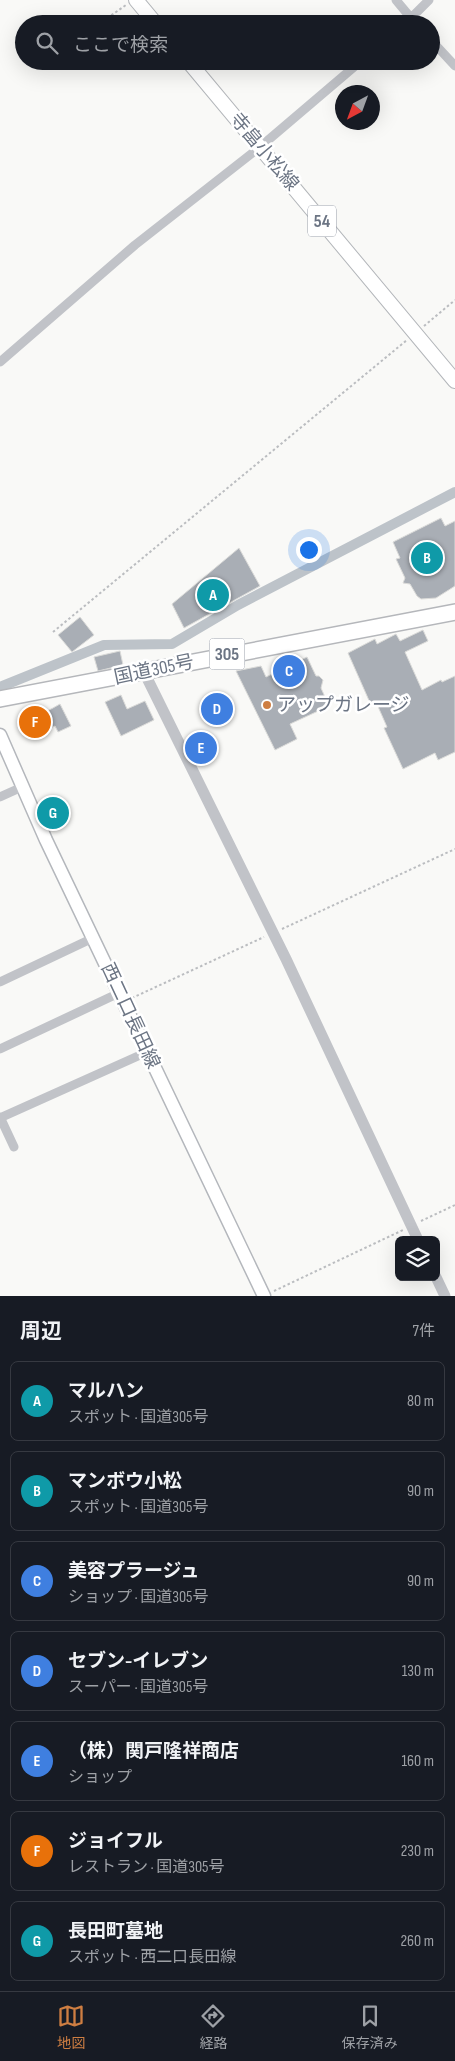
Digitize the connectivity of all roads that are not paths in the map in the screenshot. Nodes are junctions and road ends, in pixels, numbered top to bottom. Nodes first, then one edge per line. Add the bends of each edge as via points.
1 (396, 0) edge
2 (429, 0) edge
3 (131, 2) edge
4 (146, 15) edge
5 (406, 15) edge
6 (417, 15) edge
7 (440, 50) edge
8 (455, 66) edge
9 (196, 70) edge
10 (350, 70) edge
11 (260, 147) junction
12 (0, 362) edge
13 (455, 381) edge
14 (455, 612) edge
15 (144, 672) junction
16 (0, 699) edge
17 (0, 735) edge
18 (22, 787) junction
19 (0, 797) edge
20 (93, 938) junction
21 (0, 982) edge
22 (121, 998) junction
23 (0, 1049) edge
24 (147, 1052) junction
25 (0, 1118) edge
26 (14, 1147) dead end
27 (416, 1236) edge
28 (438, 1281) edge
29 (269, 1294) edge
30 (445, 1296) edge

1 - 5 street
2 - 6 street
3 - 4 main road
7 - 8 street
9 - 11 main road, 寺畠小松線 / 54
10 - 11 street
11 - 12 street via 135,245
11 - 13 main road, 寺畠小松線 / 54 via 410,338
14 - 15 highway, 国道305号 / 305
15 - 16 highway, 国道305号 / 305
15 - 27 street via 273,933
17 - 18 main road, 西二口長田線
18 - 19 street
18 - 20 main road, 西二口長田線
20 - 21 street
20 - 22 main road, 西二口長田線
22 - 23 street
22 - 24 main road, 西二口長田線
24 - 25 street
24 - 29 main road, 西二口長田線
25 - 26 street
28 - 30 street

